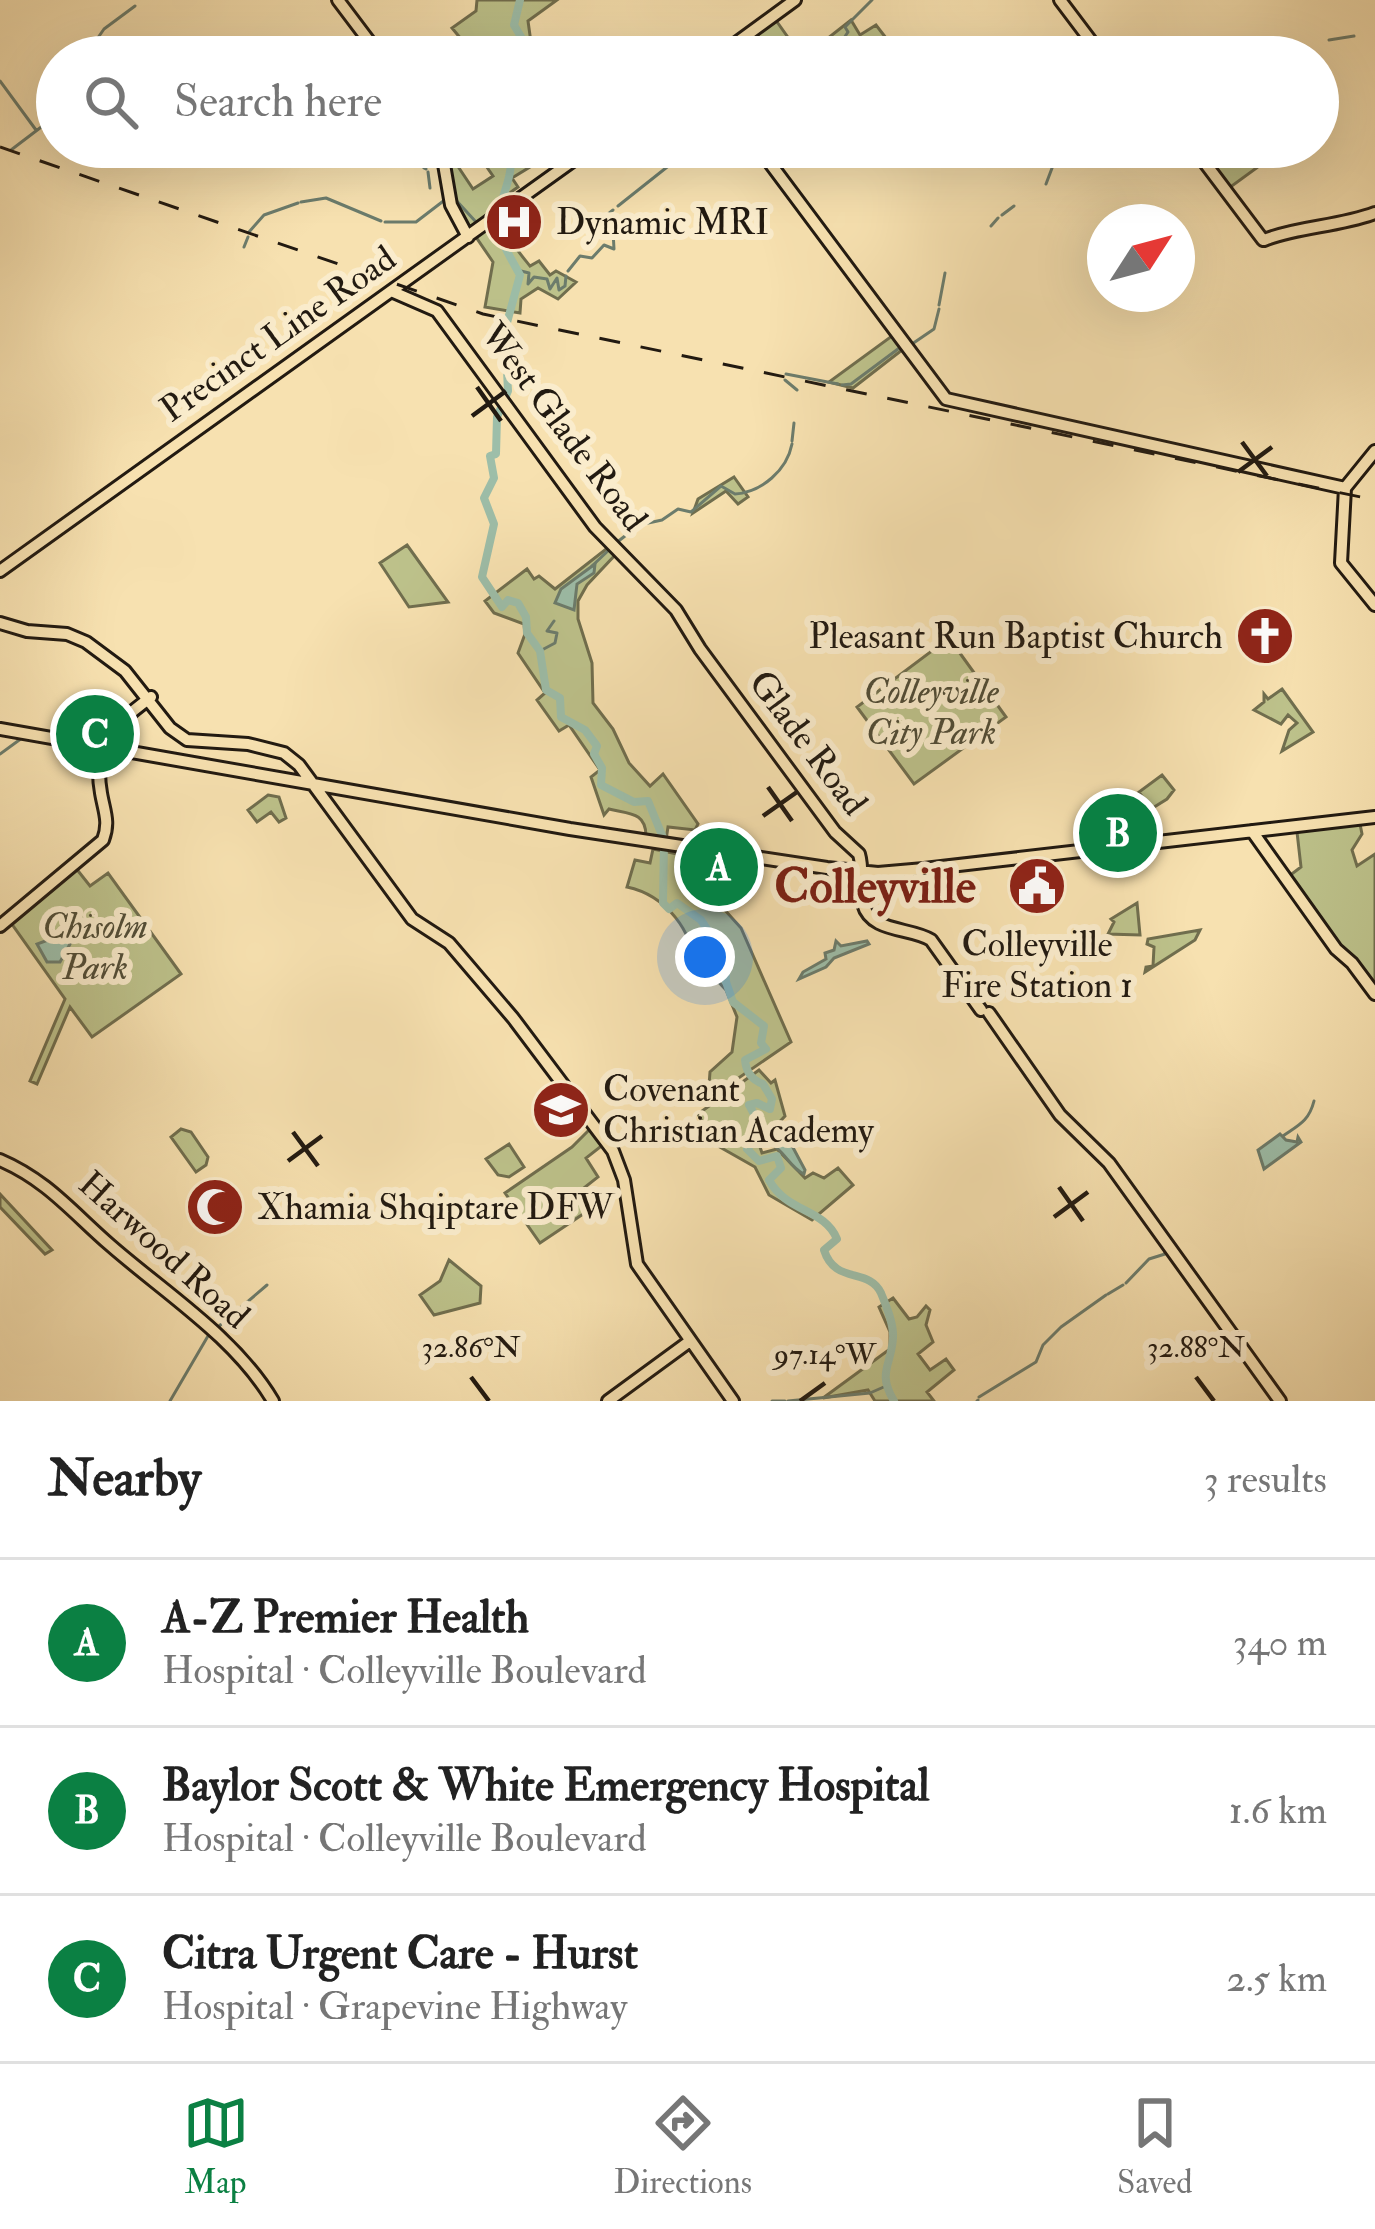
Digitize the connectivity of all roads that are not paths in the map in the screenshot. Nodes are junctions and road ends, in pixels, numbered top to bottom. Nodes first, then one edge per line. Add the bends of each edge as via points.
1 (338, 0) edge
2 (795, 0) edge
3 (1060, 0) edge
4 (365, 36) edge
5 (746, 36) edge
6 (1087, 36) edge
7 (445, 168) edge
8 (563, 168) edge
9 (774, 168) edge
10 (1209, 168) edge
11 (1375, 213) edge
12 (468, 236) junction
13 (392, 291) junction
14 (1375, 451) edge
15 (1345, 488) junction
16 (0, 571) edge
17 (1375, 605) edge
18 (680, 614) joint
19 (0, 621) edge
20 (149, 698) junction
21 (0, 729) edge
22 (104, 745) junction
23 (314, 784) junction
24 (1375, 819) edge
25 (1255, 833) junction
26 (862, 874) junction
27 (0, 926) edge
28 (1375, 991) edge
29 (0, 1162) edge
30 (690, 1342) junction
31 (270, 1401) edge
32 (608, 1401) edge
33 (733, 1401) edge
34 (1280, 1401) edge

1 - 4 main road
2 - 5 main road
3 - 6 main road
7 - 12 main road
8 - 12 main road, Precinct Line Road
9 - 15 main road via 944,397
10 - 11 main road via 1262,239
12 - 13 main road, Precinct Line Road
13 - 16 main road, Precinct Line Road
13 - 18 main road, West Glade Road via 437,310 598,530
14 - 15 main road
15 - 17 main road via 1341,563
18 - 26 main road, Glade Road via 858,854
19 - 20 main road via 72,634 126,669
20 - 22 main road via 113,726
20 - 23 main road via 181,737 282,749
21 - 22 main road
22 - 23 main road
22 - 27 main road via 107,825 99,846
23 - 26 main road
23 - 30 main road via 412,919 449,944 613,1151 637,1264
24 - 25 main road
25 - 26 main road
25 - 28 main road
26 - 34 main road, Glade Road via 869,915 931,940 1060,1115 1102,1154
29 - 31 main road, Harwood Road via 56,1192 202,1321
30 - 32 main road
30 - 33 main road

